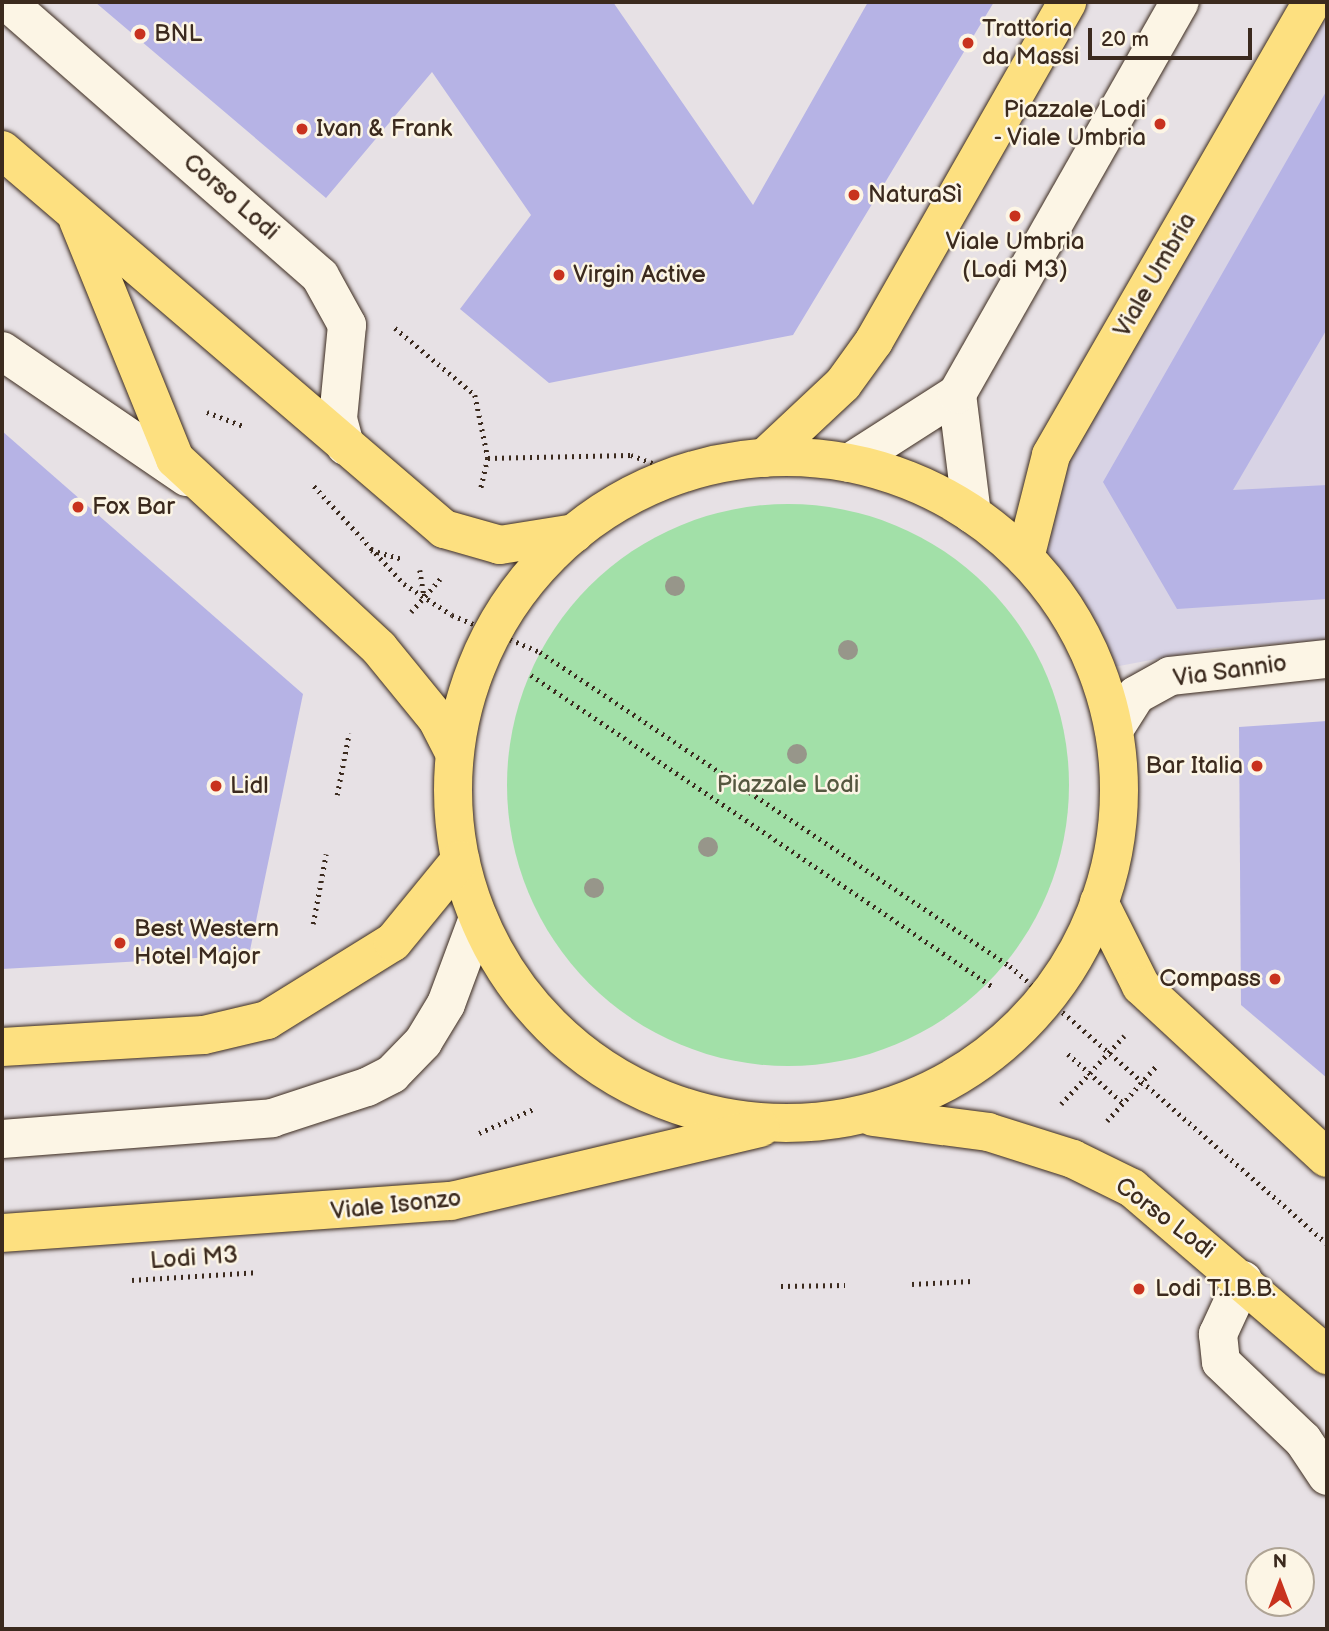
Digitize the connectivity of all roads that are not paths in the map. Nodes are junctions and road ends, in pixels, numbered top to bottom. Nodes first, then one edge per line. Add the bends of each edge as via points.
1 (7, 2) edge
2 (1067, 2) edge
3 (1180, 2) edge
4 (1312, 2) edge
5 (2, 150) edge
6 (75, 214) junction
7 (2, 351) edge
8 (957, 394) junction
9 (345, 446) junction
10 (764, 458) junction
11 (849, 463) junction
12 (187, 477) junction
13 (972, 514) junction
14 (575, 533) junction
15 (1025, 558) junction
16 (1327, 659) edge
17 (1114, 730) junction
18 (454, 753) junction
19 (460, 860) junction
20 (1099, 902) junction
21 (478, 918) junction
22 (2, 1047) edge
23 (850, 1117) junction
24 (783, 1122) junction
25 (2, 1139) edge
26 (1327, 1158) edge
27 (2, 1233) edge
28 (1243, 1280) junction
29 (1327, 1355) edge
30 (1327, 1476) edge

1 - 9 street, Corso Lodi via 306,262 343,311 347,339 338,419
2 - 10 main road via 874,341 843,384
3 - 8 street
4 - 15 main road, Viale Umbria via 1051,455
5 - 6 main road
6 - 9 main road
6 - 12 main road via 164,442
7 - 12 street
8 - 11 street
8 - 13 street
9 - 14 main road via 423,514 460,535 500,545
10 - 11 main road
10 - 14 main road via 682,474 626,498
11 - 13 main road via 906,480
12 - 18 main road via 379,648 429,708
13 - 15 main road
14 - 18 main road via 528,579 492,632 466,695
15 - 17 main road via 1080,634
16 - 17 street, Via Sannio via 1170,676 1136,695
17 - 20 main road via 1117,826
18 - 19 main road
19 - 21 main road
19 - 22 main road via 393,942 267,1020 204,1035
20 - 23 main road via 1046,998 973,1065 907,1099
20 - 26 main road via 1141,986
21 - 24 main road via 495,954 539,1014 611,1074 687,1108
21 - 25 street via 446,1004 423,1042 392,1074 367,1087 272,1118
23 - 24 main road
23 - 28 main road, Corso Lodi via 963,1126 1073,1159 1132,1188
24 - 27 main road, Viale Isonzo via 452,1201
28 - 29 main road, Corso Lodi
28 - 30 street via 1217,1334 1221,1362 1303,1440

